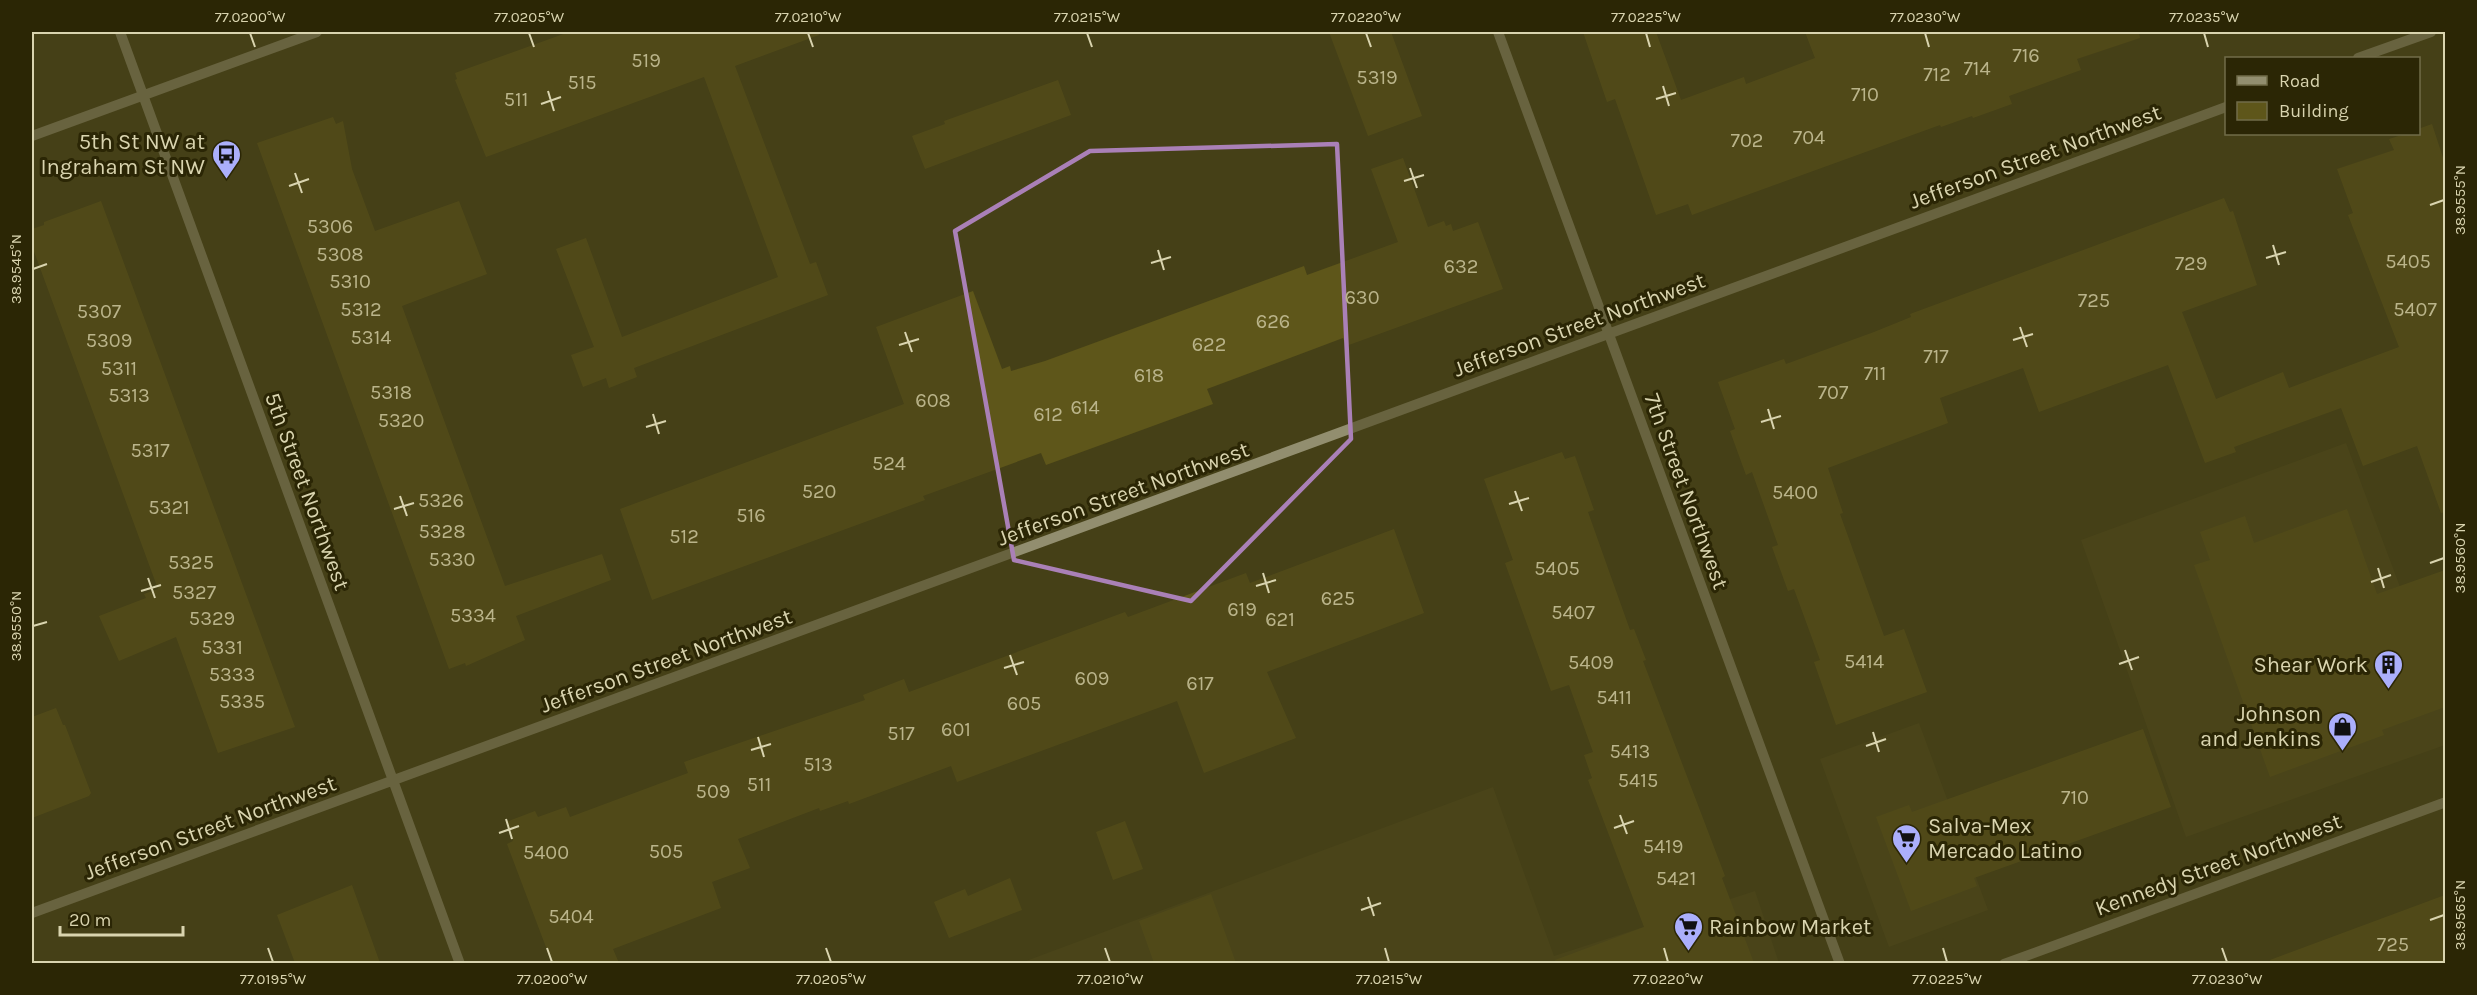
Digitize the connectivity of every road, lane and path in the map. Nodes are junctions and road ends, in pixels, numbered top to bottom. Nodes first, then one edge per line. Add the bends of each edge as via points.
1 (120, 32) edge
2 (317, 32) edge
3 (1498, 32) edge
4 (2431, 32) edge
5 (2361, 57) edge
6 (143, 95) junction
7 (2225, 107) edge
8 (32, 136) edge
9 (1609, 333) junction
10 (393, 780) junction
11 (2445, 802) edge
12 (32, 913) edge
13 (460, 963) edge
14 (1840, 963) edge
15 (2004, 963) edge

1 - 6 street, 5th Street Northwest
2 - 6 street
3 - 9 street, 7th Street Northwest
4 - 5 street
6 - 8 street
6 - 10 street, 5th Street Northwest
7 - 9 street, Jefferson Street Northwest
9 - 10 street, Jefferson Street Northwest
9 - 14 street, 7th Street Northwest
10 - 12 street, Jefferson Street Northwest
10 - 13 street, 5th Street Northwest
11 - 15 street, Kennedy Street Northwest

